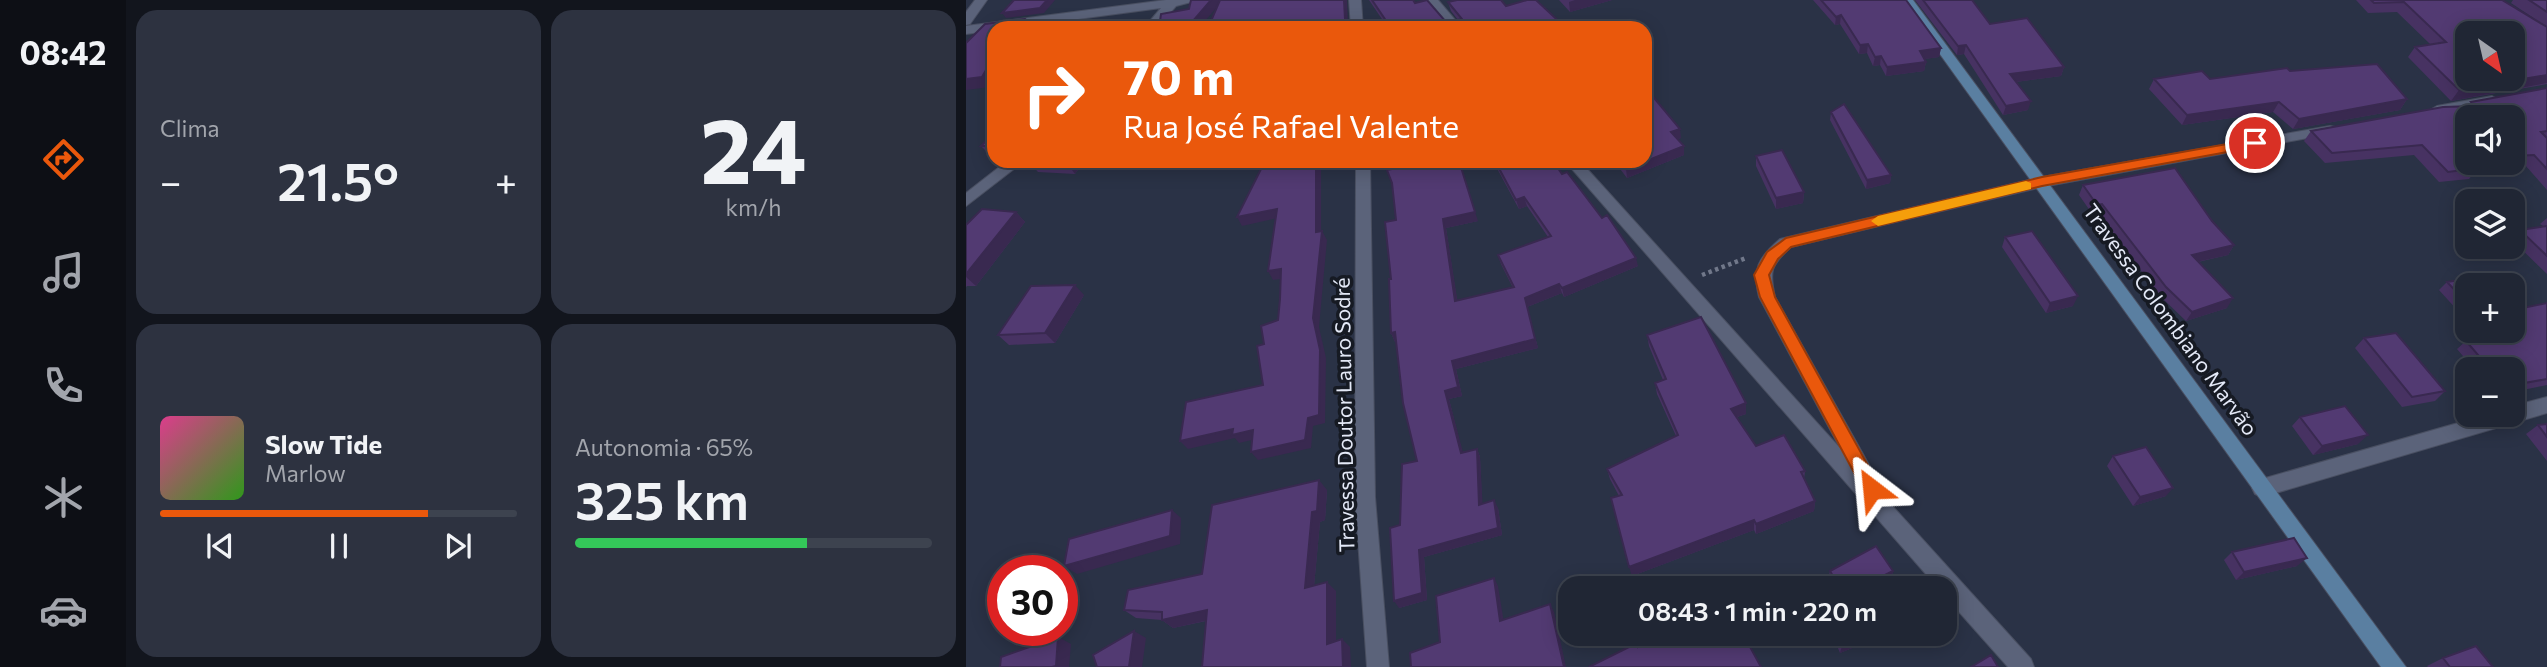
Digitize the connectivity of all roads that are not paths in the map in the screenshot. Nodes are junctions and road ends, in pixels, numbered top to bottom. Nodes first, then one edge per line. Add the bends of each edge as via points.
1 (981, 0) edge
2 (1193, 0) edge
3 (1355, 0) edge
4 (1432, 0) edge
5 (1907, 0) edge
6 (1174, 1) edge
7 (966, 21) edge
8 (1031, 21) edge
9 (1156, 21) edge
10 (1356, 21) edge
11 (1450, 21) edge
12 (987, 27) edge
13 (966, 30) edge
14 (2506, 98) edge
15 (2424, 113) edge
16 (2342, 127) edge
17 (1008, 168) edge
18 (1363, 168) edge
19 (1578, 168) edge
20 (2042, 182) junction
21 (966, 201) edge
22 (2547, 405) edge
23 (2525, 411) edge
24 (2471, 427) edge
25 (2262, 488) junction
26 (1885, 512) junction
27 (1378, 667) edge
28 (2024, 667) edge
29 (2395, 667) edge

1 - 7 street
2 - 6 street
3 - 10 street
4 - 11 street
5 - 20 main road, Travessa Colombiano Marvão
6 - 8 street
6 - 9 street
12 - 13 street
14 - 15 street
16 - 20 street
17 - 21 street
18 - 27 street, Travessa Doutor Lauro Sodré via 1365,497
19 - 26 street
20 - 25 main road, Travessa Colombiano Marvão
20 - 26 street via 1786,243 1762,275 1768,297
22 - 23 street
24 - 25 street
25 - 29 main road, Travessa Colombiano Marvão
26 - 28 street

